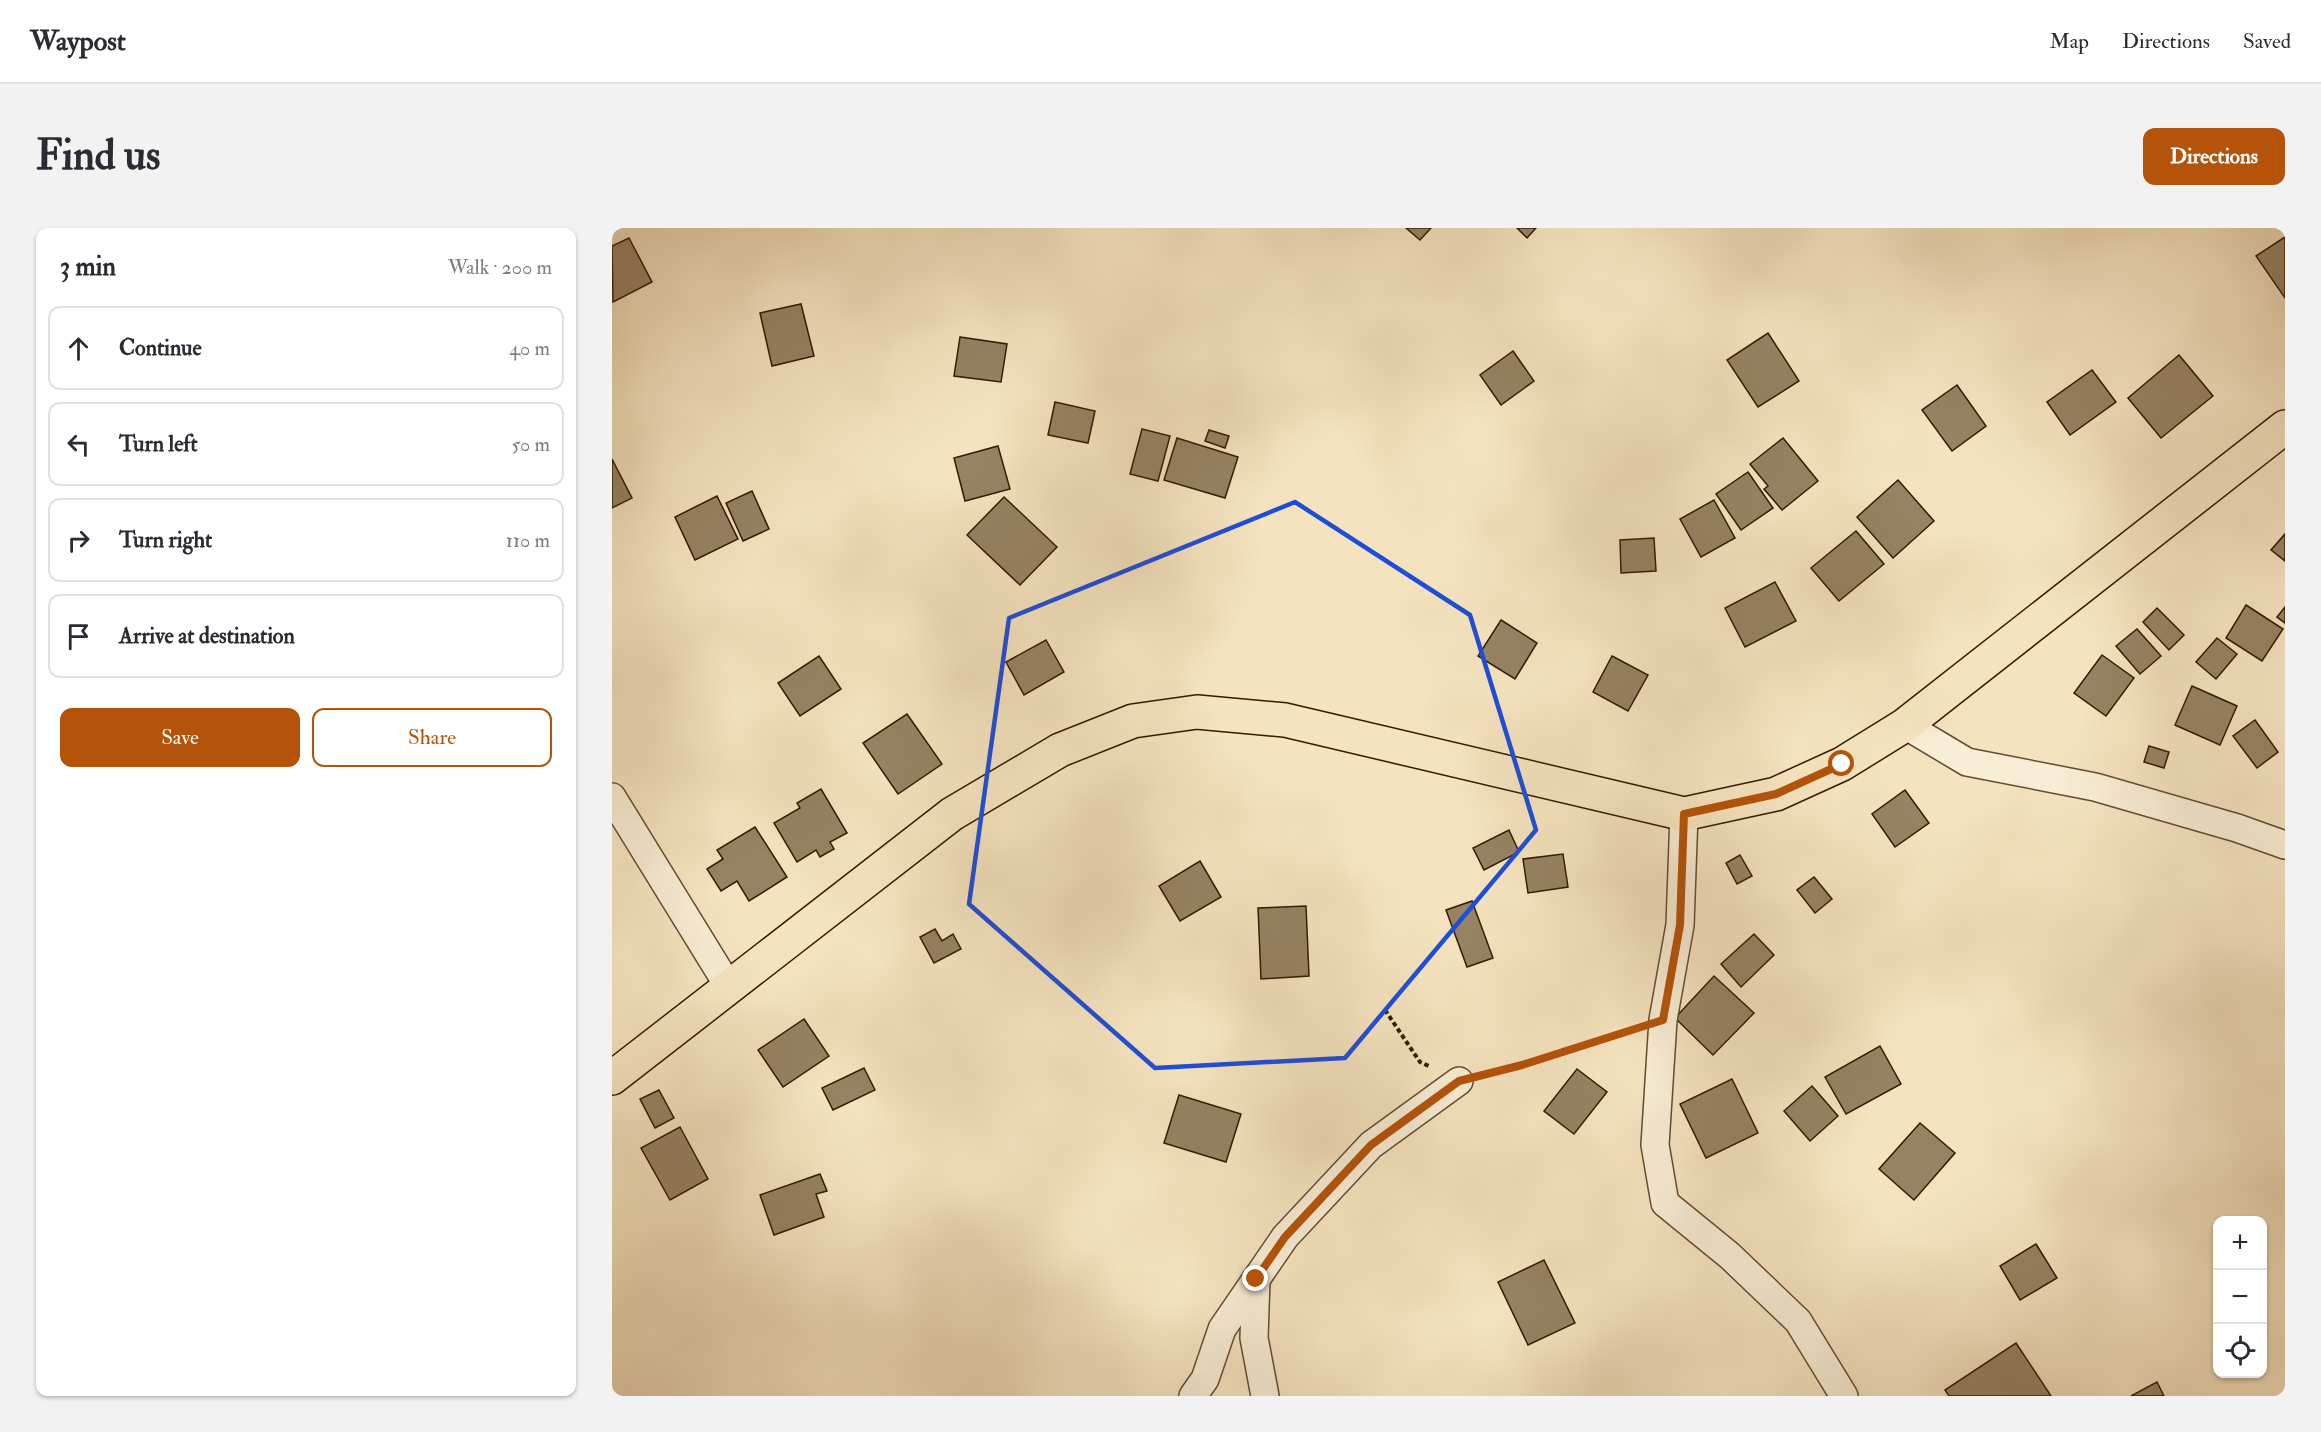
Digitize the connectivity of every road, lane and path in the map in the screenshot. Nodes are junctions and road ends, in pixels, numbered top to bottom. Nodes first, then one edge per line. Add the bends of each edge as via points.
1 (2285, 427) edge
2 (1905, 725) junction
3 (612, 797) edge
4 (1684, 814) junction
5 (2285, 845) edge
6 (729, 987) junction
7 (1385, 1010) dead end
8 (1663, 1020) junction
9 (612, 1078) edge
10 (1459, 1081) junction
11 (1256, 1279) junction
12 (1193, 1396) edge
13 (1265, 1396) edge
14 (1844, 1396) edge

1 - 2 main road
2 - 4 main road via 1842,764 1776,794
2 - 5 street via 1967,762 2095,787
3 - 6 street
4 - 6 main road via 1286,720 1197,712 1133,721 1060,750 952,814
4 - 8 street via 1680,925
6 - 9 main road
7 - 10 path via 1420,1062
8 - 10 path
8 - 14 street via 1655,1145 1665,1203 1730,1256 1798,1321
10 - 11 street via 1371,1145 1285,1237
11 - 12 street via 1222,1329 1205,1379
11 - 13 street via 1254,1338

